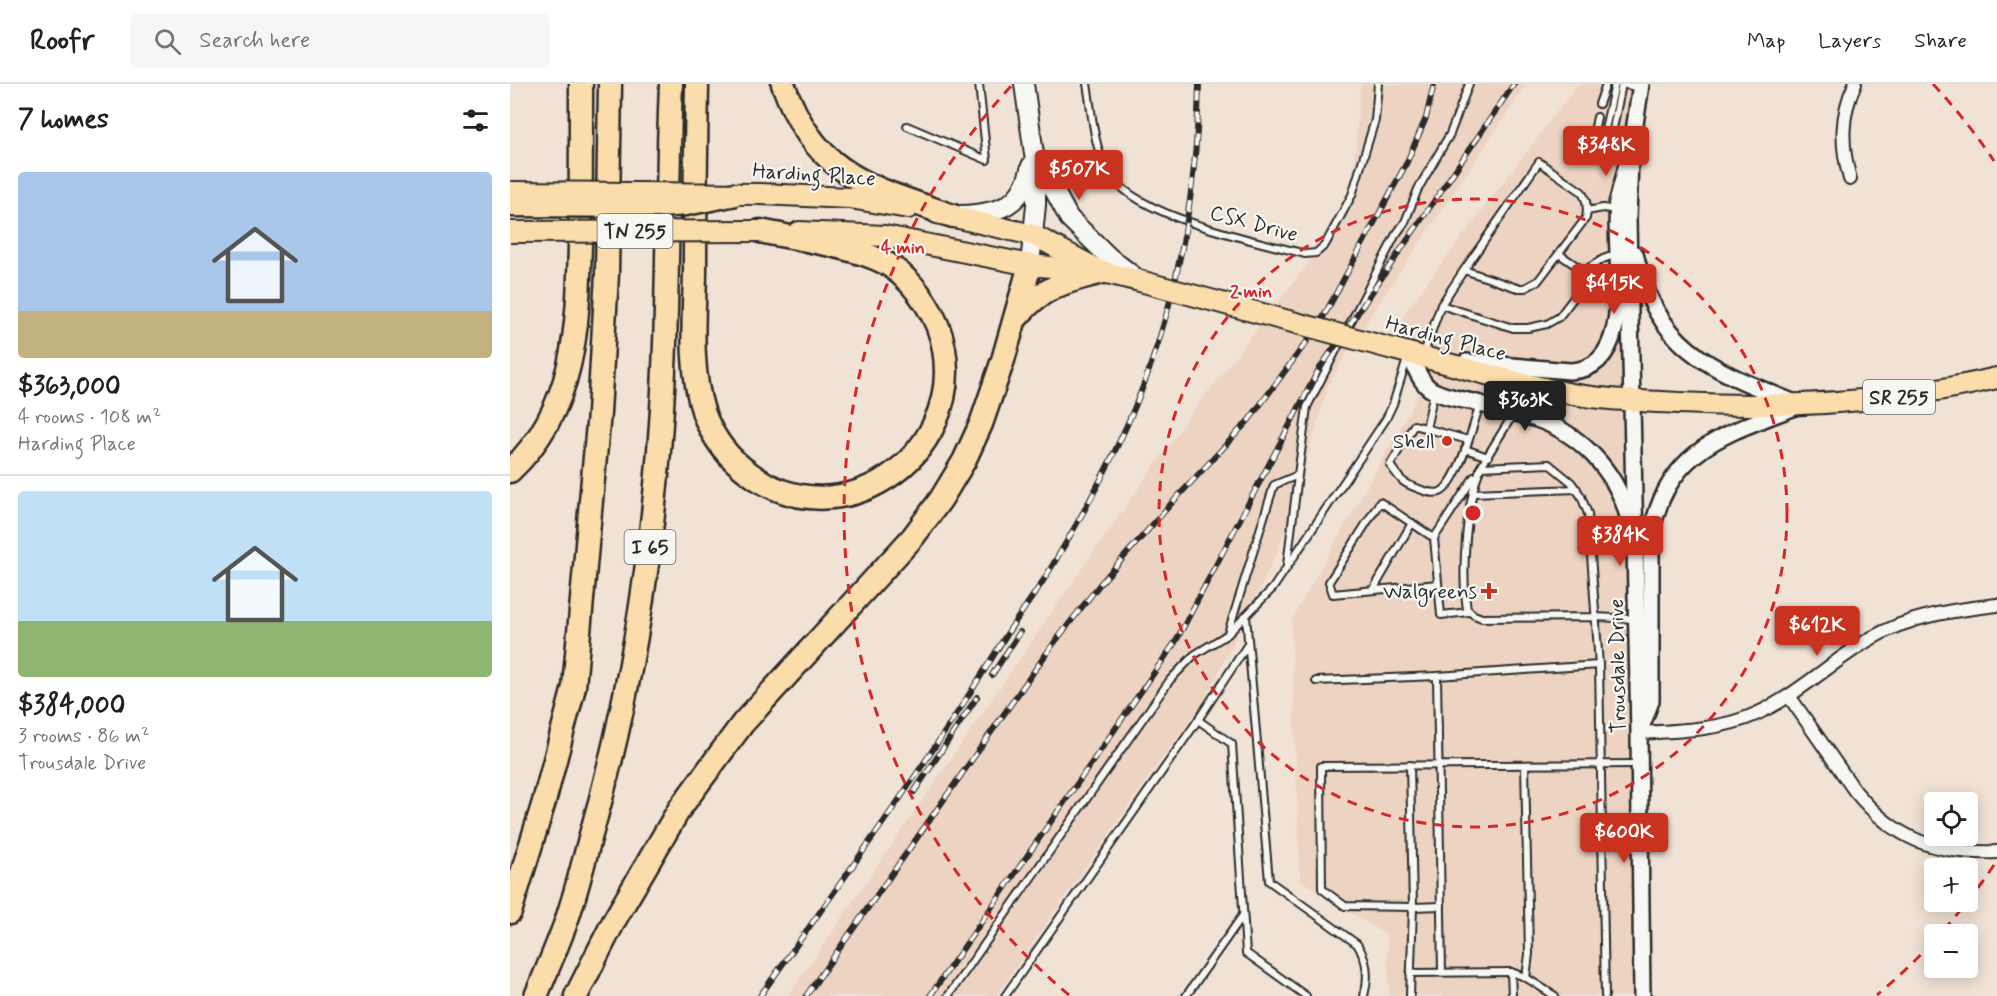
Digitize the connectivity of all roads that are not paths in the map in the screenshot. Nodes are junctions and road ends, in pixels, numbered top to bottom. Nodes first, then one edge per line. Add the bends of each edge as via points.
1 (581, 84) edge
2 (610, 84) edge
3 (671, 84) edge
4 (697, 84) edge
5 (783, 84) edge
6 (979, 84) edge
7 (1024, 84) edge
8 (1087, 84) edge
9 (1378, 84) edge
10 (1469, 84) edge
11 (1606, 84) edge
12 (1615, 84) edge
13 (1622, 84) edge
14 (1855, 84) edge
15 (1641, 86) edge
16 (1599, 104) dead end
17 (1597, 117) dead end
18 (907, 126) dead end
19 (1603, 138) junction
20 (1611, 139) junction
21 (1035, 151) junction
22 (1631, 151) junction
23 (1850, 179) dead end
24 (510, 192) edge
25 (736, 194) junction
26 (510, 205) edge
27 (1621, 208) junction
28 (1587, 211) junction
29 (952, 216) junction
30 (1629, 229) junction
31 (760, 231) junction
32 (510, 232) edge
33 (1033, 235) junction
34 (1559, 254) junction
35 (1618, 254) junction
36 (1106, 264) junction
37 (1030, 265) junction
38 (1464, 270) junction
39 (1584, 272) junction
40 (1624, 275) junction
41 (1588, 279) junction
42 (1441, 305) junction
43 (1014, 321) junction
44 (1414, 354) junction
45 (1997, 378) edge
46 (1434, 392) junction
47 (1631, 400) junction
48 (1480, 404) junction
49 (1800, 405) junction
50 (1514, 413) junction
51 (1426, 429) junction
52 (1468, 440) junction
53 (1465, 449) junction
54 (1488, 457) junction
55 (1481, 467) junction
56 (510, 471) edge
57 (1298, 475) junction
58 (1576, 489) junction
59 (1473, 493) junction
60 (1412, 523) junction
61 (1434, 538) junction
62 (1636, 546) junction
63 (1287, 567) junction
64 (1438, 584) junction
65 (1373, 590) junction
66 (1997, 605) edge
67 (1469, 612) junction
68 (1246, 616) junction
69 (1595, 617) junction
70 (1637, 619) junction
71 (1228, 634) junction
72 (1248, 644) junction
73 (1599, 665) junction
74 (1437, 676) junction
75 (1316, 681) dead end
76 (1789, 696) junction
77 (1198, 720) junction
78 (1639, 733) junction
79 (1639, 764) junction
80 (1410, 765) junction
81 (1440, 765) junction
82 (1526, 765) junction
83 (1602, 765) junction
84 (1997, 852) edge
85 (1441, 906) junction
86 (1413, 907) junction
87 (510, 912) edge
88 (1244, 914) junction
89 (1442, 972) junction
90 (1511, 972) junction
91 (1410, 973) junction
92 (1526, 978) junction
93 (536, 996) edge
94 (576, 996) edge
95 (948, 996) edge
96 (1005, 996) edge
97 (1186, 996) edge
98 (1306, 996) edge
99 (1365, 996) edge
100 (1410, 996) edge
101 (1512, 996) edge
102 (1555, 996) edge
103 (1605, 996) edge
104 (1642, 996) edge

1 - 56 highway via 578,317 572,359 546,424
2 - 87 highway via 607,274 574,687
3 - 93 highway, I 65 via 660,437 642,606 622,716 597,814 567,921
4 - 31 highway via 694,346 698,390 710,427 737,465 774,488 830,497 878,484 910,461 938,416 946,365 934,317 908,282 882,262 859,253
5 - 29 highway via 800,124 834,164 862,182
6 - 18 lane via 987,160
7 - 21 main road
8 - 9 lane, CSX Drive via 1097,146 1117,185 1147,205 1187,222 1305,254 1325,245 1352,195 1375,120
10 - 57 lane via 1450,134 1307,407
11 - 16 lane
12 - 19 lane
13 - 15 lane
13 - 20 lane
14 - 23 street via 1843,126 1844,159
15 - 22 street
17 - 19 lane via 1593,136
19 - 20 lane
20 - 22 lane
21 - 29 main road via 1026,183 1014,201 994,212
21 - 33 main road
21 - 36 main road via 1069,218
22 - 27 main road
24 - 25 main road, Harding Place / TN 255, bridge
25 - 26 highway, bridge via 660,206
25 - 29 main road, Harding Place / TN 255, bridge via 850,198
27 - 28 lane
27 - 30 street, Trousdale Drive
27 - 35 street
28 - 34 lane
28 - 38 lane via 1582,192 1539,162
29 - 33 main road, Harding Place / TN 255
30 - 40 street, Trousdale Drive
30 - 49 street via 1651,299 1667,328 1684,347 1719,371
31 - 32 main road, Harding Place / TN 255, bridge
31 - 37 main road, Harding Place / TN 255 via 885,236
33 - 36 main road, Harding Place / TN 255
33 - 37 main road
34 - 38 lane via 1538,281 1525,288
34 - 39 lane
35 - 39 lane
35 - 40 street
36 - 37 main road, Harding Place / TN 255
36 - 43 highway via 1042,292
36 - 44 main road, Harding Place / TN 255, bridge via 1140,281
37 - 43 highway
38 - 42 lane
39 - 41 lane
40 - 41 lane
40 - 44 street via 1611,341 1596,362 1585,369 1552,370
40 - 47 street, Trousdale Drive
41 - 42 lane via 1563,314 1537,326 1513,328
42 - 44 lane
43 - 94 highway via 981,424 941,500 913,537 742,723 680,808 615,918
44 - 46 street via 1421,380
44 - 47 main road, Harding Place / SR 255 via 1557,391
44 - 63 lane via 1386,419
45 - 49 main road, Harding Place / SR 255 via 1902,397
46 - 48 street
46 - 51 lane
47 - 49 main road, Harding Place / SR 255
47 - 62 street, Trousdale Drive
48 - 50 street
48 - 52 lane
49 - 78 street via 1712,444 1680,467 1664,492 1651,537 1651,701
50 - 54 lane
50 - 62 street via 1556,427 1596,458 1622,495
51 - 52 lane
51 - 53 lane via 1414,425 1390,465 1403,484 1429,493 1439,492 1448,486
52 - 53 lane
53 - 54 lane
54 - 55 lane
55 - 58 lane via 1549,464
55 - 59 lane
55 - 61 lane
57 - 63 lane
57 - 71 lane via 1274,485
58 - 59 lane
58 - 69 lane via 1590,523
59 - 67 lane via 1464,584
60 - 61 lane
60 - 65 lane
60 - 65 lane via 1380,502 1329,582 1333,594
61 - 64 lane
62 - 70 street, Trousdale Drive
63 - 68 lane
64 - 65 lane
64 - 67 lane via 1441,615
66 - 76 street via 1931,615 1886,631
67 - 69 lane via 1482,618
68 - 71 lane
68 - 72 lane
69 - 70 lane
69 - 73 lane
70 - 78 street, Trousdale Drive
71 - 95 lane via 1194,656 1158,696
72 - 77 lane
72 - 99 lane via 1269,881 1357,944 1368,970
73 - 74 lane
73 - 83 lane
74 - 75 lane
74 - 81 lane
76 - 78 street via 1739,720 1695,729
76 - 84 street via 1855,791 1889,824 1942,849
77 - 88 lane via 1232,744
77 - 96 lane
78 - 79 street, Trousdale Drive
79 - 83 lane
79 - 104 street, Trousdale Drive
80 - 81 lane
80 - 86 lane
80 - 86 lane via 1321,766 1322,889 1345,906
81 - 82 lane
81 - 85 lane
82 - 83 lane
82 - 92 lane
83 - 103 lane
85 - 86 lane
85 - 89 lane
86 - 91 lane
88 - 97 lane
88 - 98 lane via 1246,953
89 - 90 lane
89 - 91 lane
90 - 92 lane
90 - 101 lane
91 - 100 lane
92 - 102 lane

